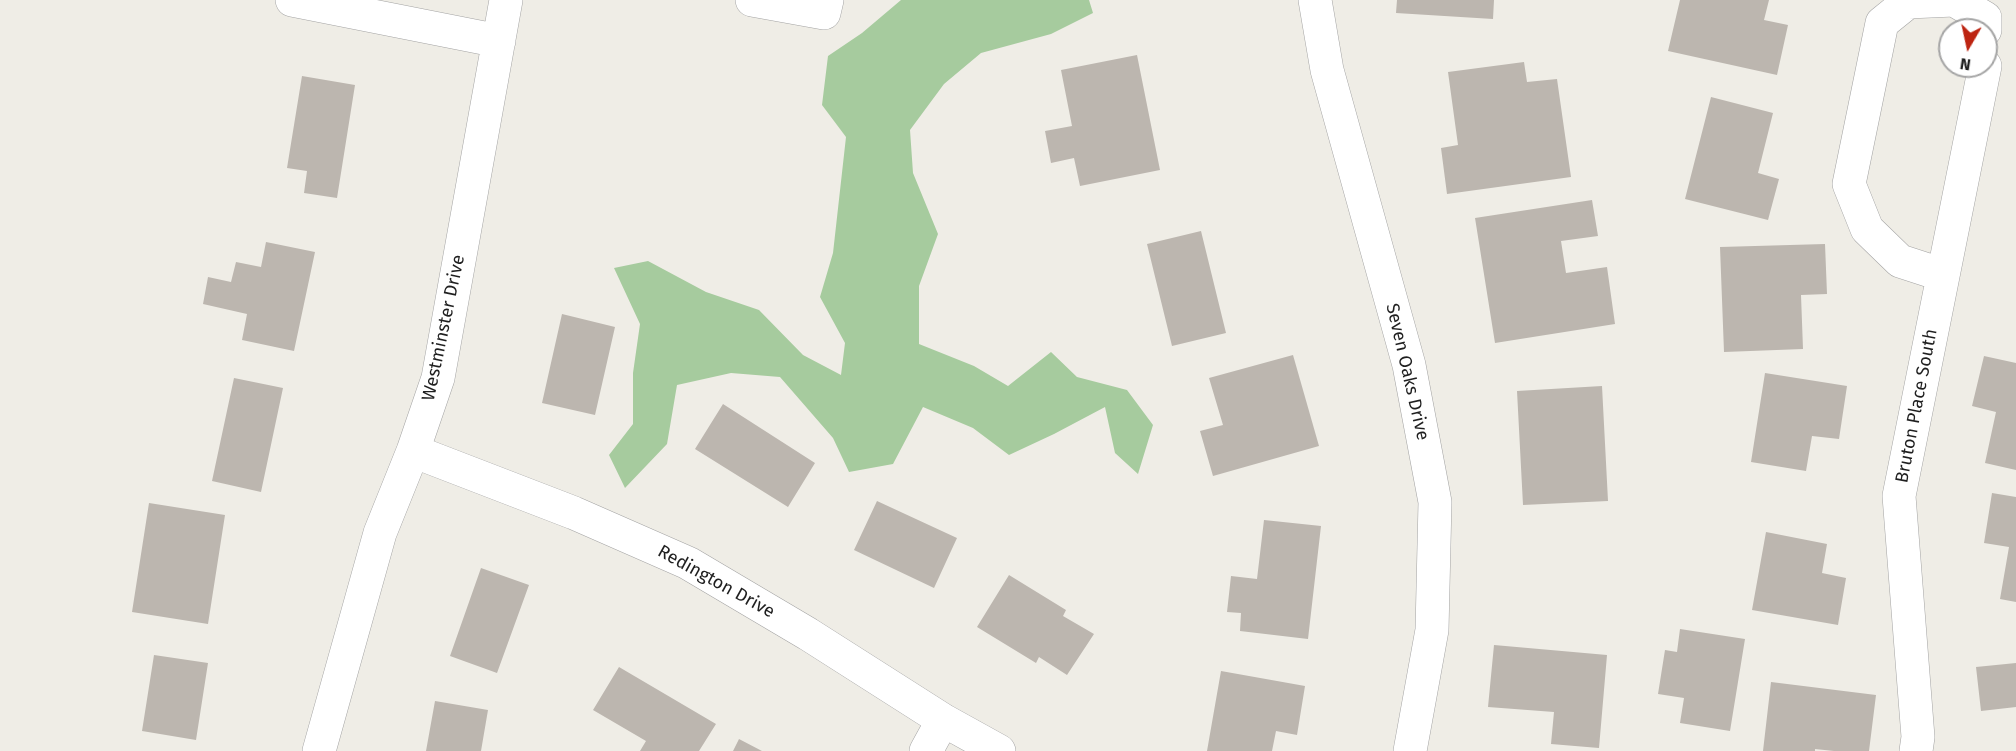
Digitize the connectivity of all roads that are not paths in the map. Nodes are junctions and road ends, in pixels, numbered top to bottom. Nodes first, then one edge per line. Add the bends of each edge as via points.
1 (292, 0) edge
2 (506, 0) edge
3 (752, 0) edge
4 (1315, 0) edge
5 (826, 6) edge
6 (1985, 18) edge
7 (499, 41) junction
8 (1983, 78) edge
9 (1943, 275) junction
10 (413, 450) junction
11 (943, 720) junction
12 (319, 751) edge
13 (926, 751) edge
14 (999, 751) edge
15 (1410, 751) edge
16 (1916, 751) edge

1 - 7 street
2 - 7 street, Westminster Drive
3 - 5 street
4 - 15 street, Seven Oaks Drive via 1327,70 1408,365 1435,502 1432,630
6 - 9 street via 1954,0 1908,2 1882,23 1848,184 1867,229 1900,261
7 - 10 street, Westminster Drive via 438,378
8 - 9 street, Bruton Place South
9 - 16 street, Bruton Place South via 1899,496
10 - 11 street, Redington Drive via 688,563
10 - 12 street, Westminster Drive via 380,533
11 - 13 street
11 - 14 street, Redington Drive

